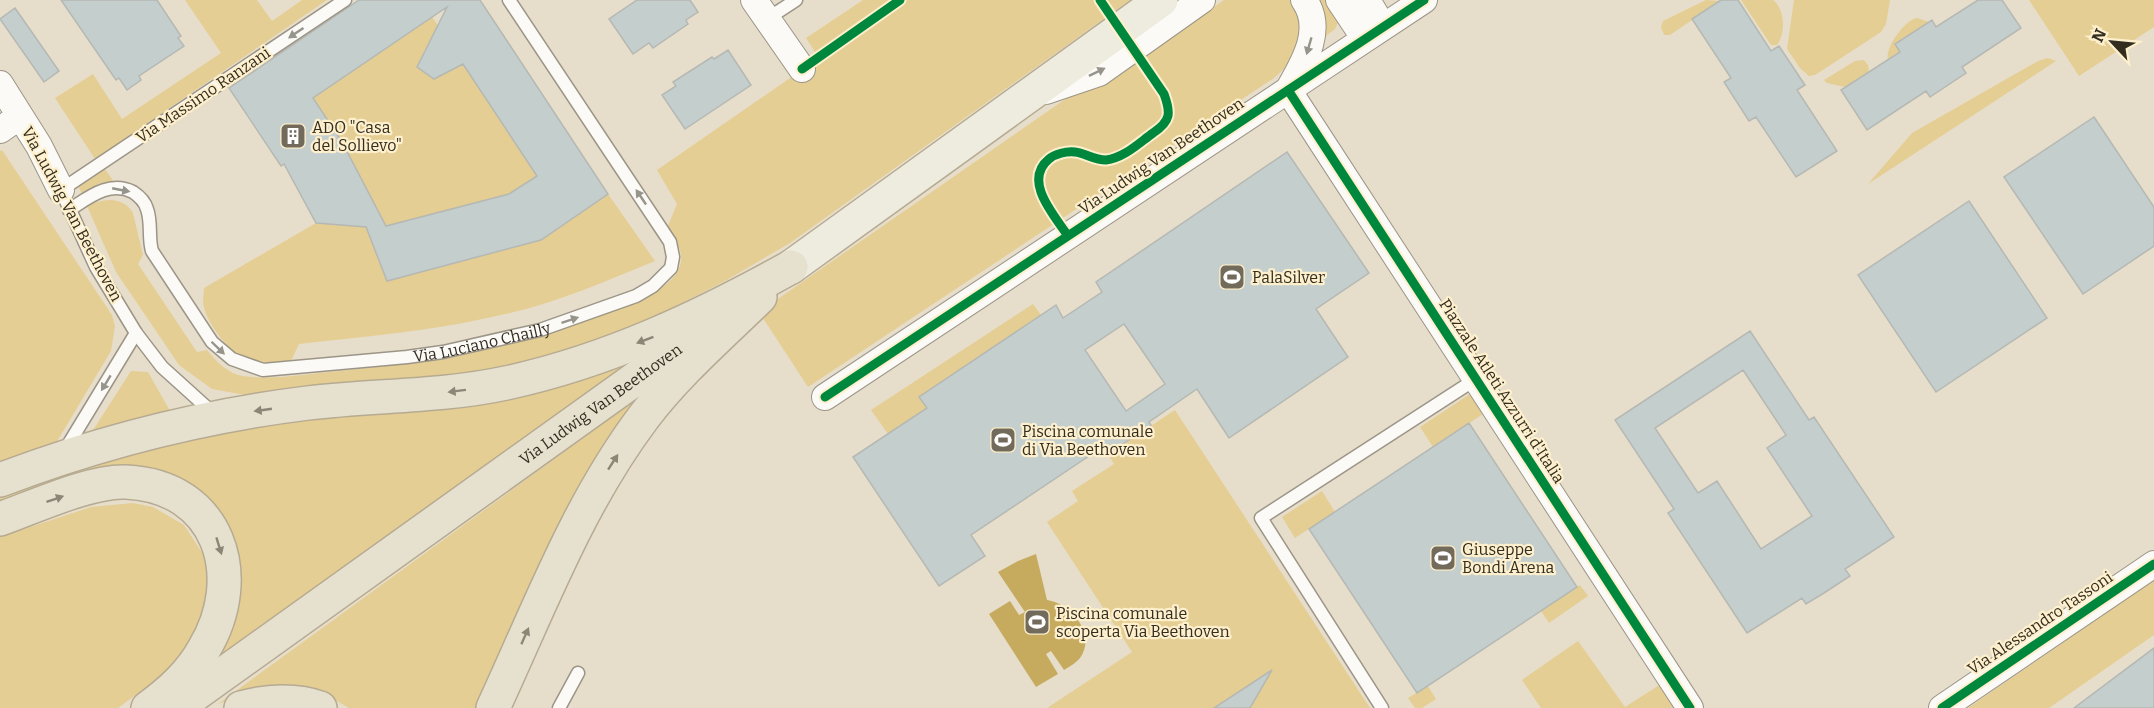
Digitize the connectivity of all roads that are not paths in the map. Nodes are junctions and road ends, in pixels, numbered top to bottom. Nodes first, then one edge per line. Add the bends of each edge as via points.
1 (345, 0) edge
2 (508, 0) edge
3 (796, 0) edge
4 (1161, 0) edge
5 (1202, 0) edge
6 (1304, 0) edge
7 (1339, 0) edge
8 (1367, 0) edge
9 (1424, 0) edge
10 (761, 10) edge
11 (1374, 33) junction
12 (802, 69) dead end
13 (0, 84) edge
14 (1288, 90) junction
15 (1023, 99) junction
16 (10, 123) edge
17 (65, 200) junction
18 (791, 267) junction
19 (136, 333) junction
20 (1476, 379) junction
21 (825, 397) dead end
22 (217, 417) junction
23 (60, 458) junction
24 (0, 480) edge
25 (0, 519) edge
26 (2154, 564) edge
27 (578, 673) dead end
28 (508, 675) junction
29 (148, 708) edge
30 (176, 708) edge
31 (241, 708) edge
32 (320, 708) edge
33 (493, 708) edge
34 (502, 708) edge
35 (559, 708) edge
36 (1382, 708) edge
37 (1690, 708) edge
38 (1942, 708) edge

1 -> 17 lane, Via Massimo Ranzani
17 -> 2 lane, Via Luciano Chailly via 108,188 129,190 139,196 147,207 152,251 212,342 232,359 263,370 443,352 540,330 636,296 671,268 670,242
3 - 10 lane
4 - 15 main road, Via Ludwig Van Beethoven
15 -> 5 street, Via Ludwig Van Beethoven via 1099,73
6 -> 14 street, Via Ludwig Van Beethoven via 1312,17 1310,48
7 - 11 street
8 - 11 street
9 - 11 street, Via Ludwig Van Beethoven
10 - 12 street
11 - 14 street, Via Ludwig Van Beethoven
13 - 16 street
14 - 20 street, Piazzale Atleti Azzurri d'Italia
14 - 21 street, Via Ludwig Van Beethoven
15 - 18 main road, Via Ludwig Van Beethoven
16 - 17 street, Via Ludwig Van Beethoven via 39,146
17 - 19 lane, Via Ludwig Van Beethoven via 96,267
18 -> 22 highway via 656,336 524,379 455,391 342,399
28 -> 18 highway via 564,550 630,436 681,374
18 - 30 highway, Via Ludwig Van Beethoven
19 - 22 lane, Via Ludwig Van Beethoven via 162,367
19 -> 23 lane
20 - 36 lane via 1261,518
20 - 37 street, Piazzale Atleti Azzurri d'Italia
22 - 23 highway
23 - 24 highway
25 -> 29 highway via 91,487 124,482 170,491 193,505 205,519 215,534 223,561 220,610 206,648 182,682
26 - 38 street, Via Alessandro Tassoni
27 - 35 lane
28 - 33 highway
28 - 34 lane
31 - 32 highway via 268,702

